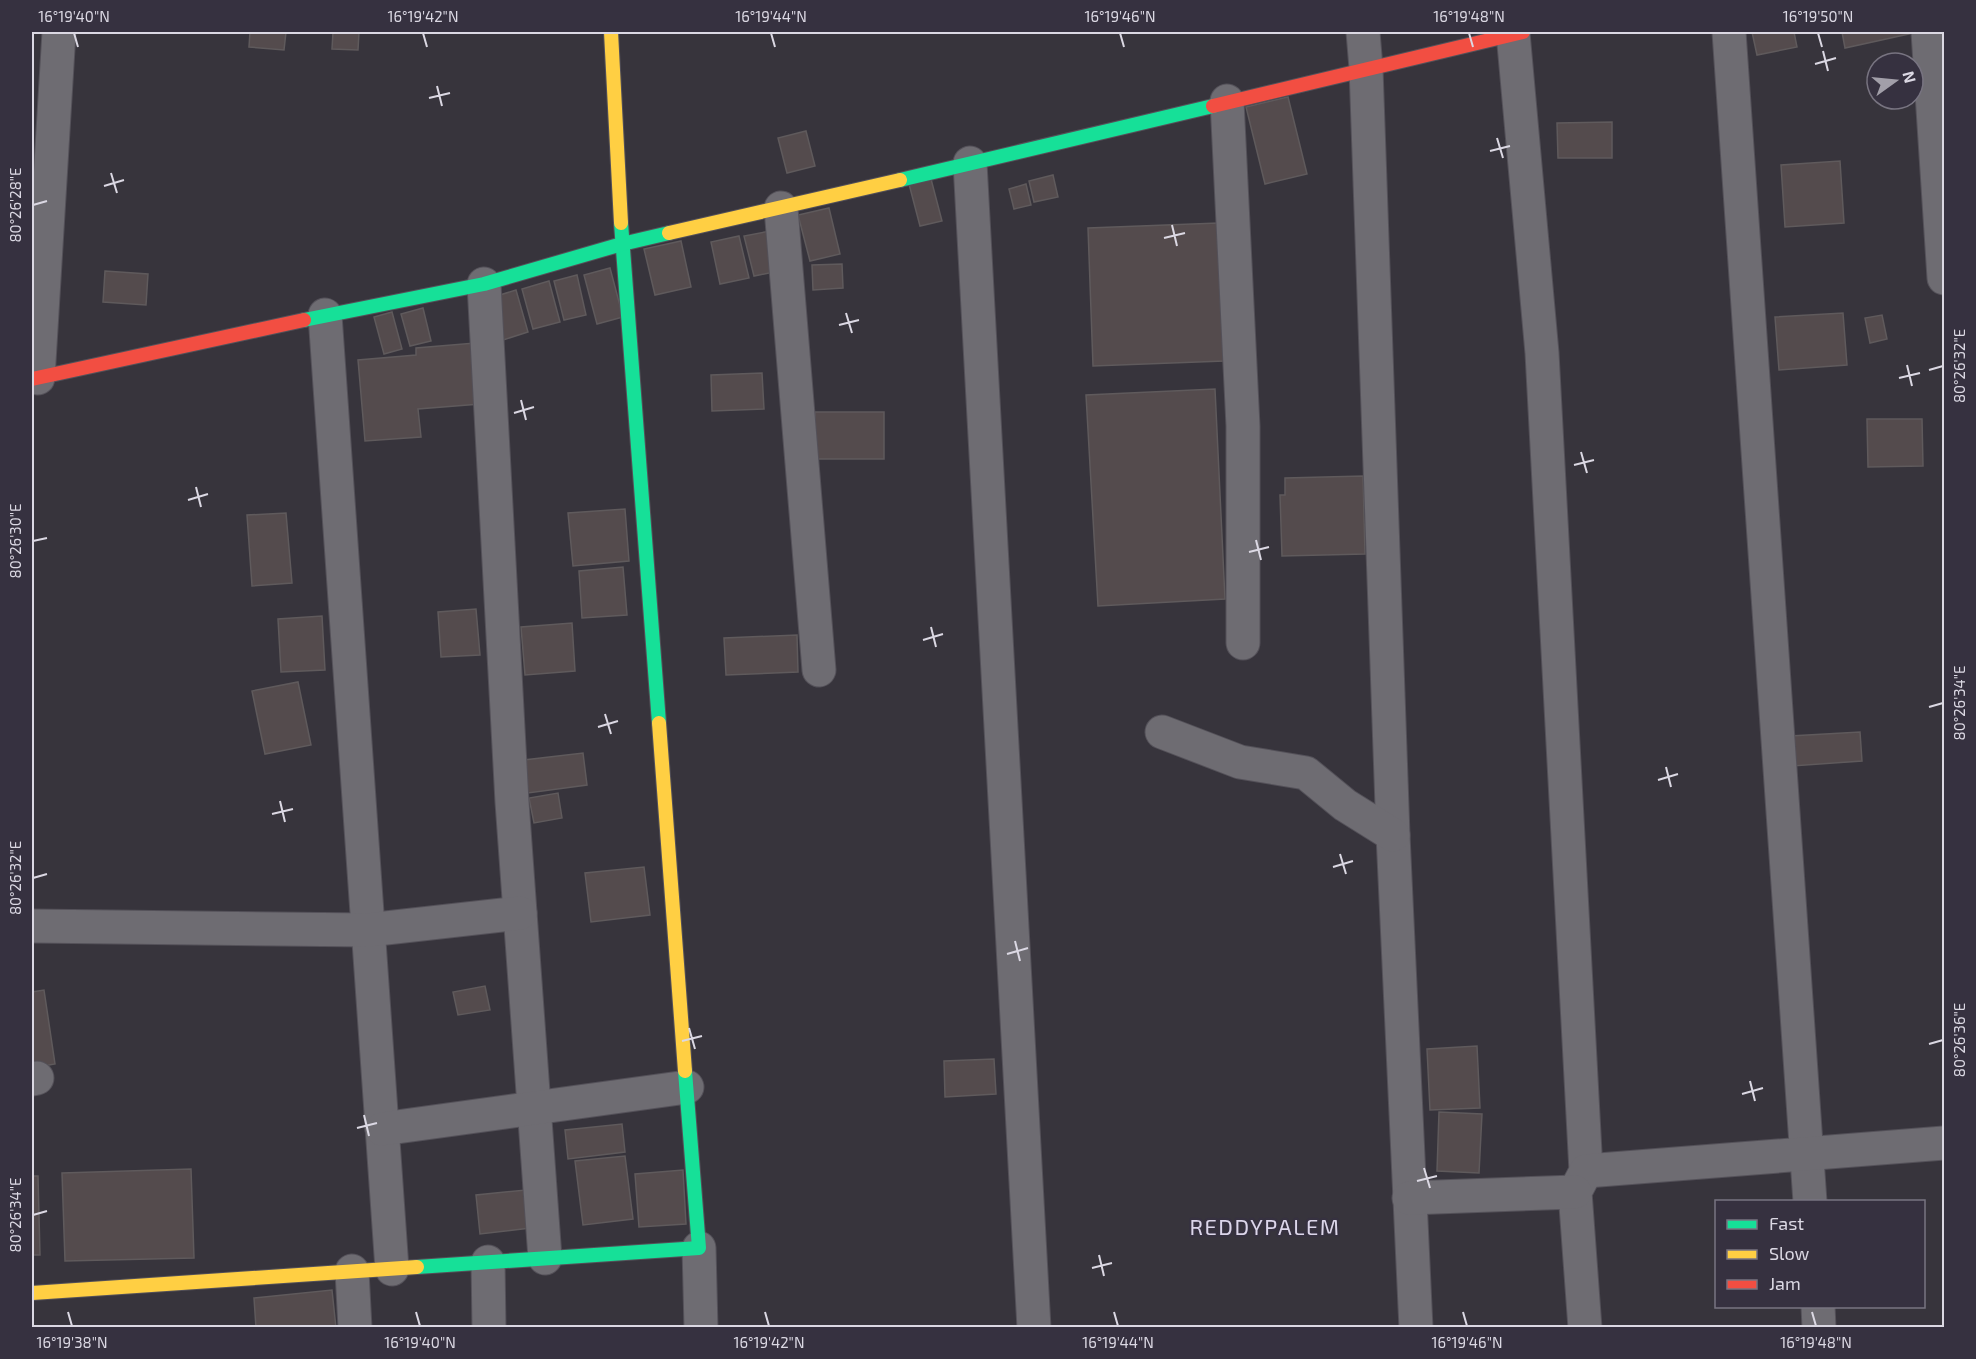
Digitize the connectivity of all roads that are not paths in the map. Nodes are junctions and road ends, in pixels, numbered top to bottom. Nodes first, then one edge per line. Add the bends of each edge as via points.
1 (59, 32) edge
2 (611, 32) edge
3 (1363, 32) edge
4 (1518, 32) edge
5 (1729, 32) edge
6 (1928, 32) edge
7 (1366, 68) junction
8 (1227, 101) junction
9 (41, 154) edge
10 (970, 163) junction
11 (781, 208) junction
12 (622, 244) junction
13 (1944, 278) edge
14 (484, 284) junction
15 (325, 315) junction
16 (35, 379) edge
17 (1243, 644) dead end
18 (819, 670) dead end
19 (1162, 732) dead end
20 (1393, 835) junction
21 (520, 913) junction
22 (32, 926) edge
23 (368, 930) junction
24 (687, 1087) junction
25 (533, 1108) junction
26 (382, 1130) junction
27 (1944, 1143) edge
28 (1806, 1154) junction
29 (1580, 1182) junction
30 (1409, 1198) junction
31 (1810, 1200) edge
32 (699, 1248) junction
33 (545, 1258) junction
34 (488, 1262) junction
35 (392, 1269) junction
36 (352, 1271) junction
37 (32, 1293) edge
38 (1818, 1308) edge
39 (355, 1328) edge
40 (489, 1328) edge
41 (701, 1328) edge
42 (1034, 1328) edge
43 (1416, 1328) edge
44 (1586, 1328) edge
45 (1819, 1328) edge

1 - 9 street
2 - 12 street
3 - 7 street
4 - 7 street
4 - 29 street via 1542,353
5 - 28 street
6 - 13 street
7 - 8 street
7 - 20 street
8 - 10 street
8 - 17 street via 1244,426
9 - 16 street
10 - 11 street
10 - 42 street
11 - 12 street
11 - 18 street
12 - 14 street
12 - 24 street
14 - 15 street
14 - 21 street
15 - 16 street
15 - 23 street
19 - 20 street via 1240,762 1306,773 1345,805
20 - 30 street
21 - 23 street
21 - 25 street
22 - 23 street
23 - 26 street
24 - 25 street
24 - 32 street
25 - 26 street
25 - 33 street
26 - 35 street
27 - 28 street
28 - 29 street
28 - 31 street
29 - 30 street
29 - 44 street
30 - 43 street
32 - 33 street
32 - 41 street
33 - 34 street
34 - 35 street
34 - 40 street
35 - 36 street
36 - 37 street
36 - 39 street
38 - 45 street

